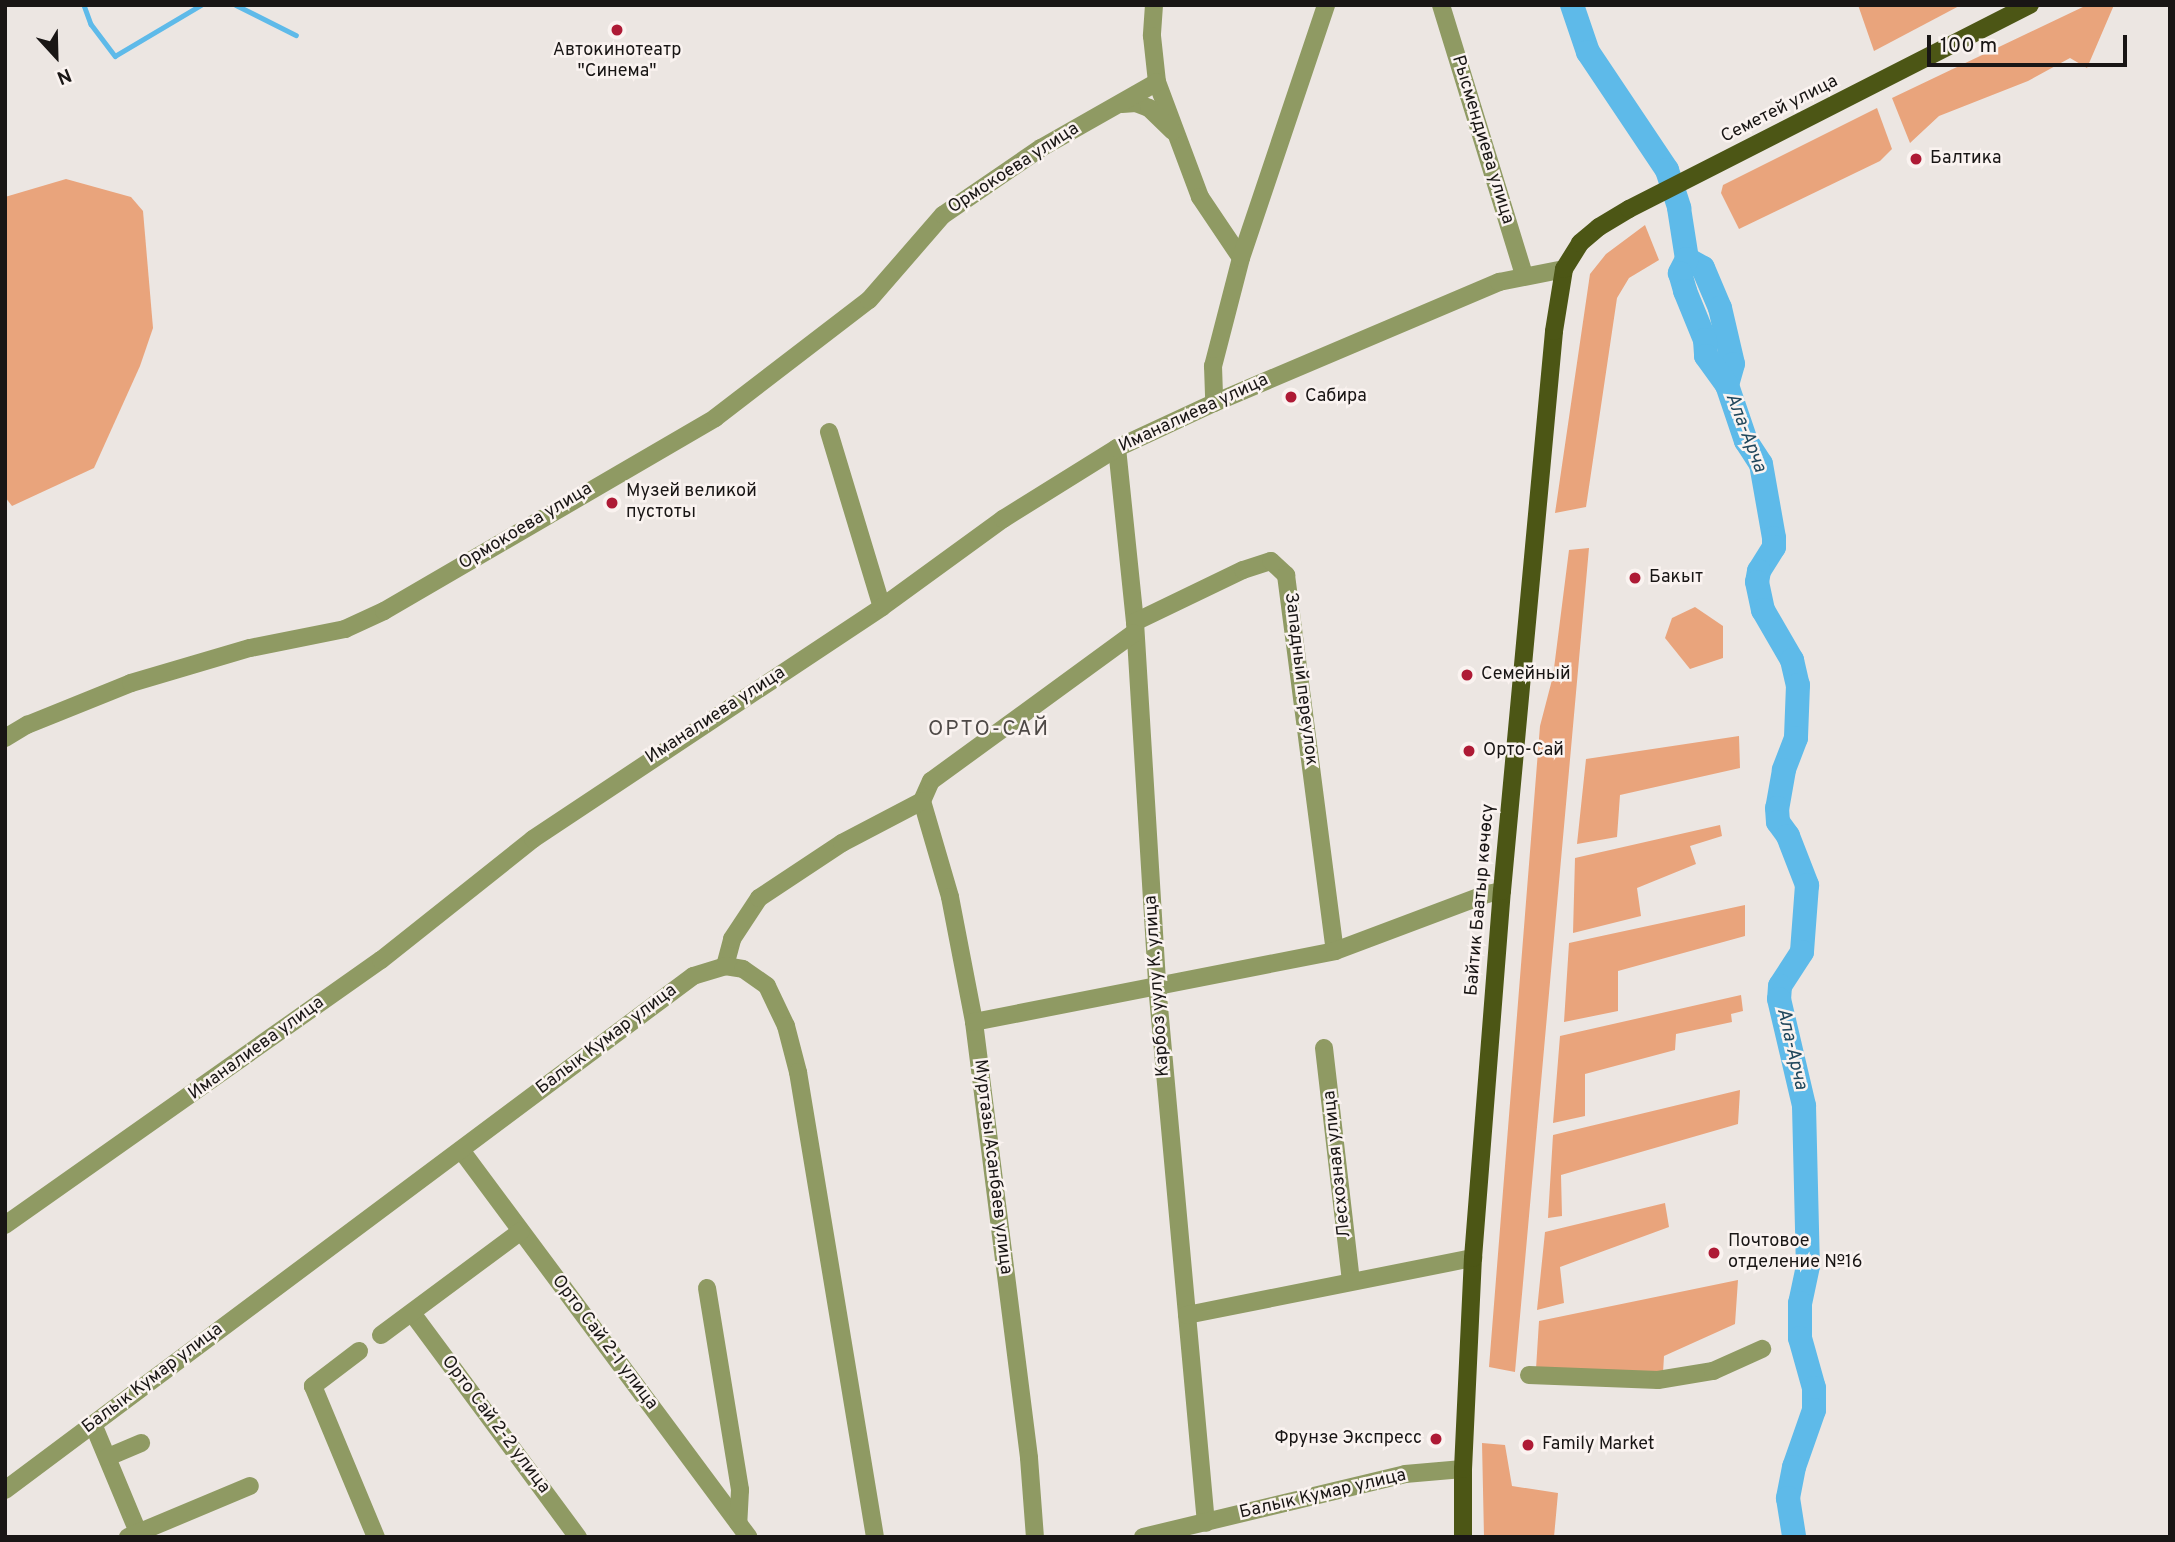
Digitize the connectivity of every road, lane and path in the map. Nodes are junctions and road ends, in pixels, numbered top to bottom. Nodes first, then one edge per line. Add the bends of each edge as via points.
1 (1154, 5) edge
2 (1326, 5) edge
3 (1441, 5) edge
4 (2030, 5) edge
5 (1157, 82) junction
6 (1122, 104) junction
7 (1175, 133) junction
8 (1241, 258) junction
9 (1564, 269) junction
10 (1524, 275) junction
11 (1214, 403) junction
12 (829, 432) dead end
13 (1117, 448) junction
14 (882, 607) junction
15 (1134, 628) junction
16 (5, 738) edge
17 (922, 801) junction
18 (1502, 891) junction
19 (1335, 951) junction
20 (725, 966) junction
21 (1157, 985) junction
22 (974, 1022) junction
23 (1324, 1048) dead end
24 (461, 1150) junction
25 (5, 1225) edge
26 (521, 1231) junction
27 (1474, 1258) junction
28 (1351, 1280) junction
29 (708, 1288) dead end
30 (412, 1313) junction
31 (1187, 1315) junction
32 (381, 1335) dead end
33 (1762, 1349) dead end
34 (359, 1351) dead end
35 (1529, 1375) dead end
36 (93, 1424) junction
37 (141, 1443) dead end
38 (108, 1457) junction
39 (1462, 1469) junction
40 (250, 1486) dead end
41 (5, 1490) edge
42 (1206, 1523) junction
43 (743, 1530) edge
44 (1179, 1533) edge
45 (136, 1535) edge
46 (376, 1537) edge
47 (578, 1537) edge
48 (875, 1537) edge
49 (1035, 1537) edge
50 (1143, 1537) edge
51 (1463, 1537) edge

1 - 5 street
2 - 8 street
3 - 10 street, Рысмендиева улица
4 - 9 main road, Семетей улица via 1629,209 1580,243
5 - 6 street, Ормокоева улица
5 - 7 street
6 - 7 street via 1149,108
6 - 16 street, Ормокоева улица via 1041,148 943,215 869,300 715,418 384,611 345,629 250,648 131,683
7 - 8 street via 1200,197
8 - 11 street via 1213,366
9 - 10 street, Иманалиева улица
9 - 18 main road, Байтик Баатыр көчөсү via 1554,331
10 - 11 street, Иманалиева улица
11 - 13 street, Иманалиева улица
12 - 14 street
13 - 14 street, Иманалиева улица via 1003,519
13 - 15 street, Карбоз уулу К. улица
14 - 25 street, Иманалиева улица via 533,839 382,960
15 - 17 street via 931,781
15 - 19 street, Западный переулок via 1243,570 1271,561 1286,575
15 - 21 street, Карбоз уулу К. улица
17 - 20 street via 842,843 759,898 732,939
17 - 22 street, Муртазы Асанбаев улица via 950,897
18 - 19 street
18 - 27 main road, Байтик Баатыр көчөсү
19 - 21 street
20 - 24 street, Балык Кумар улица via 693,976
20 - 48 street via 743,969 767,986 786,1026 798,1072
21 - 22 street
21 - 31 street, Карбоз уулу К. улица
22 - 49 street, Муртазы Асанбаев улица
23 - 28 street, Лесхозная улица
24 - 26 street, Орто Сай 2-1 улица
24 - 36 street, Балык Кумар улица
26 - 30 street
26 - 43 street, Орто Сай 2-1 улица
27 - 28 street
27 - 39 main road, Байтик Баатыр көчөсү
28 - 31 street
29 - 43 street
30 - 32 street
30 - 47 street, Орто Сай 2-2 улица
31 - 42 street, Карбоз уулу К. улица
33 - 35 street via 1713,1371 1658,1380
34 - 46 street via 313,1386
36 - 38 street
36 - 41 street, Балык Кумар улица
37 - 38 street
38 - 45 street
39 - 42 street, Балык Кумар улица via 1405,1474
39 - 51 main road, Байтик Баатыр көчөсү
40 - 45 street
42 - 44 street, Балык Кумар улица
44 - 50 street, Балык Кумар улица

